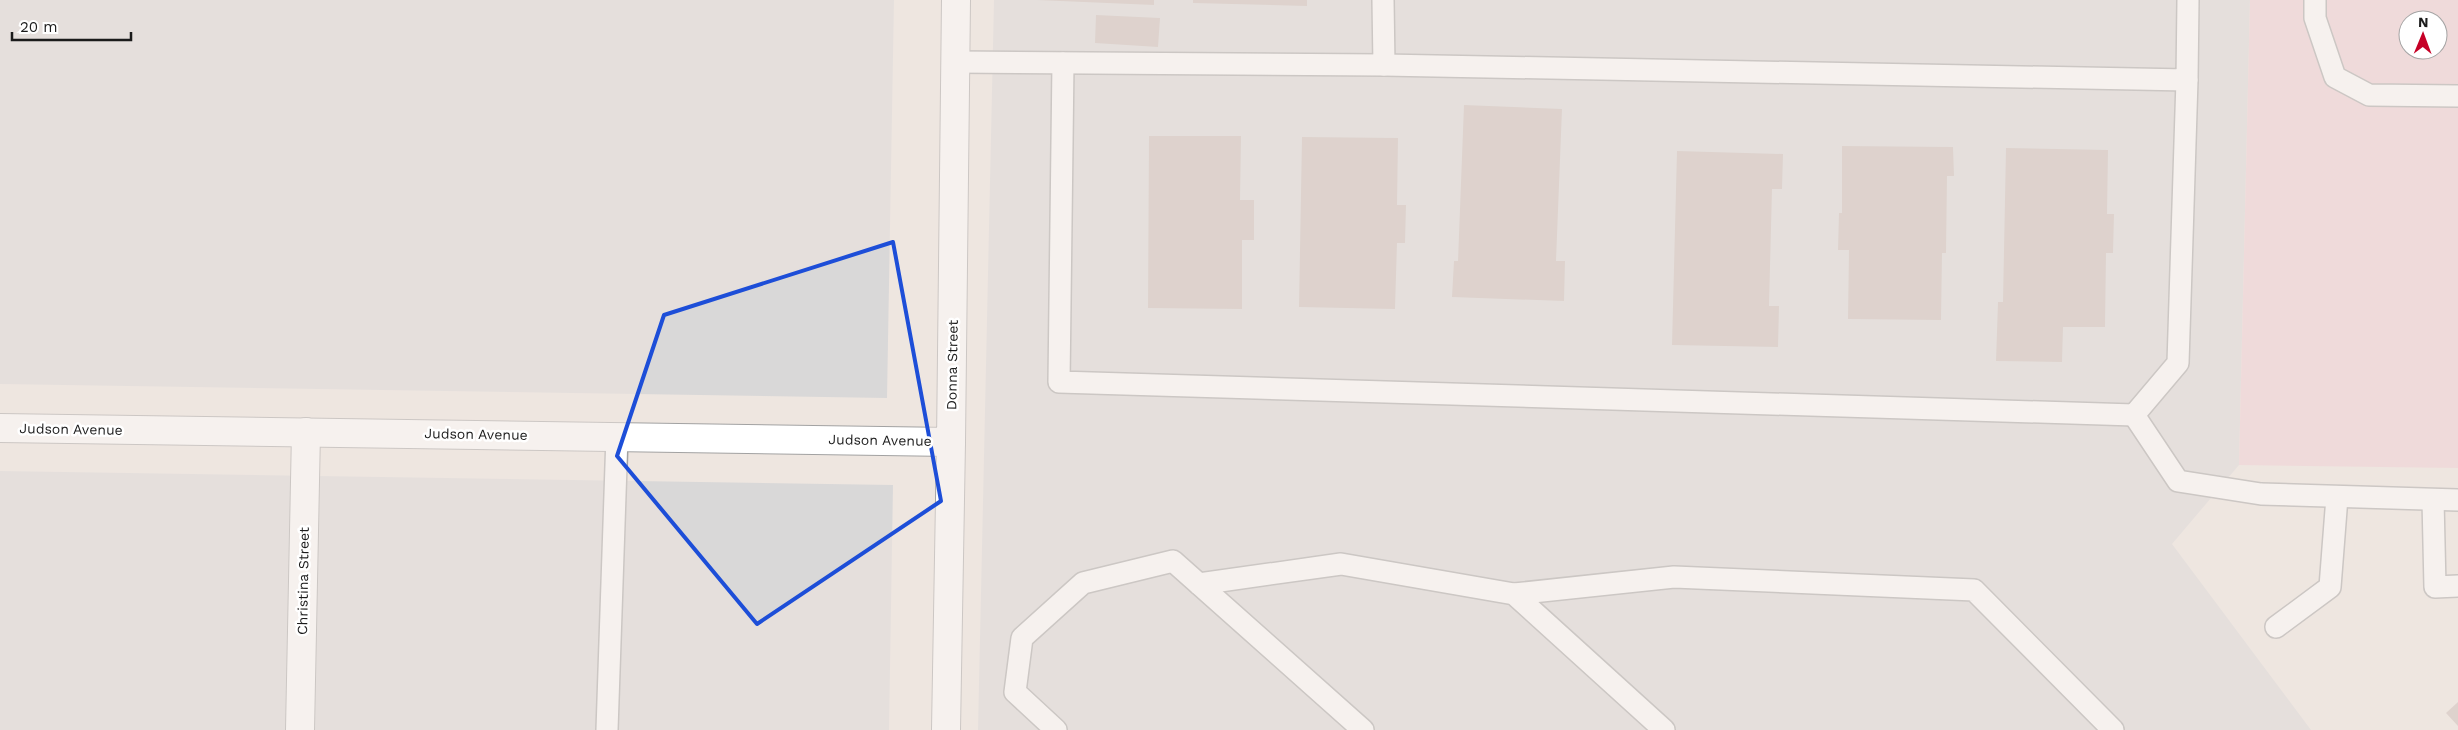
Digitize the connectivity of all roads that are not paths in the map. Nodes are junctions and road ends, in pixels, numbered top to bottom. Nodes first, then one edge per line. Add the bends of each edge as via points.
1 (956, 0) edge
2 (1382, 0) edge
3 (2188, 0) edge
4 (2315, 0) edge
5 (956, 62) junction
6 (1063, 63) junction
7 (1384, 65) junction
8 (2187, 80) junction
9 (2458, 96) edge
10 (2134, 415) junction
11 (0, 428) edge
12 (306, 432) junction
13 (617, 436) junction
14 (951, 442) junction
15 (2337, 497) junction
16 (2433, 500) junction
17 (2458, 500) edge
18 (1200, 584) junction
19 (2458, 586) edge
20 (1514, 594) junction
21 (2276, 627) dead end
22 (300, 730) edge
23 (607, 730) edge
24 (946, 730) edge
25 (1056, 730) edge
26 (1363, 730) edge
27 (1664, 730) edge
28 (2113, 730) edge

1 - 5 street, Donna Street
2 - 7 lane
3 - 8 lane
4 - 9 lane via 2315,18 2335,77 2369,95
5 - 6 lane
5 - 14 street, Donna Street
6 - 7 lane
6 - 10 lane via 1059,382
7 - 8 lane
8 - 10 lane via 2178,363
10 - 15 lane via 2178,481 2261,494
11 - 12 street, Judson Avenue
12 - 13 street, Judson Avenue
12 - 22 street, Christina Street
13 - 14 street, Judson Avenue
13 - 23 lane
14 - 24 street, Donna Street
15 - 16 lane
15 - 21 lane via 2330,587
16 - 17 lane
16 - 19 lane via 2435,587
18 - 20 lane via 1341,564
18 - 25 lane via 1173,561 1083,584 1022,638 1015,692
18 - 26 lane
20 - 27 lane
20 - 28 lane via 1674,577 1974,590

